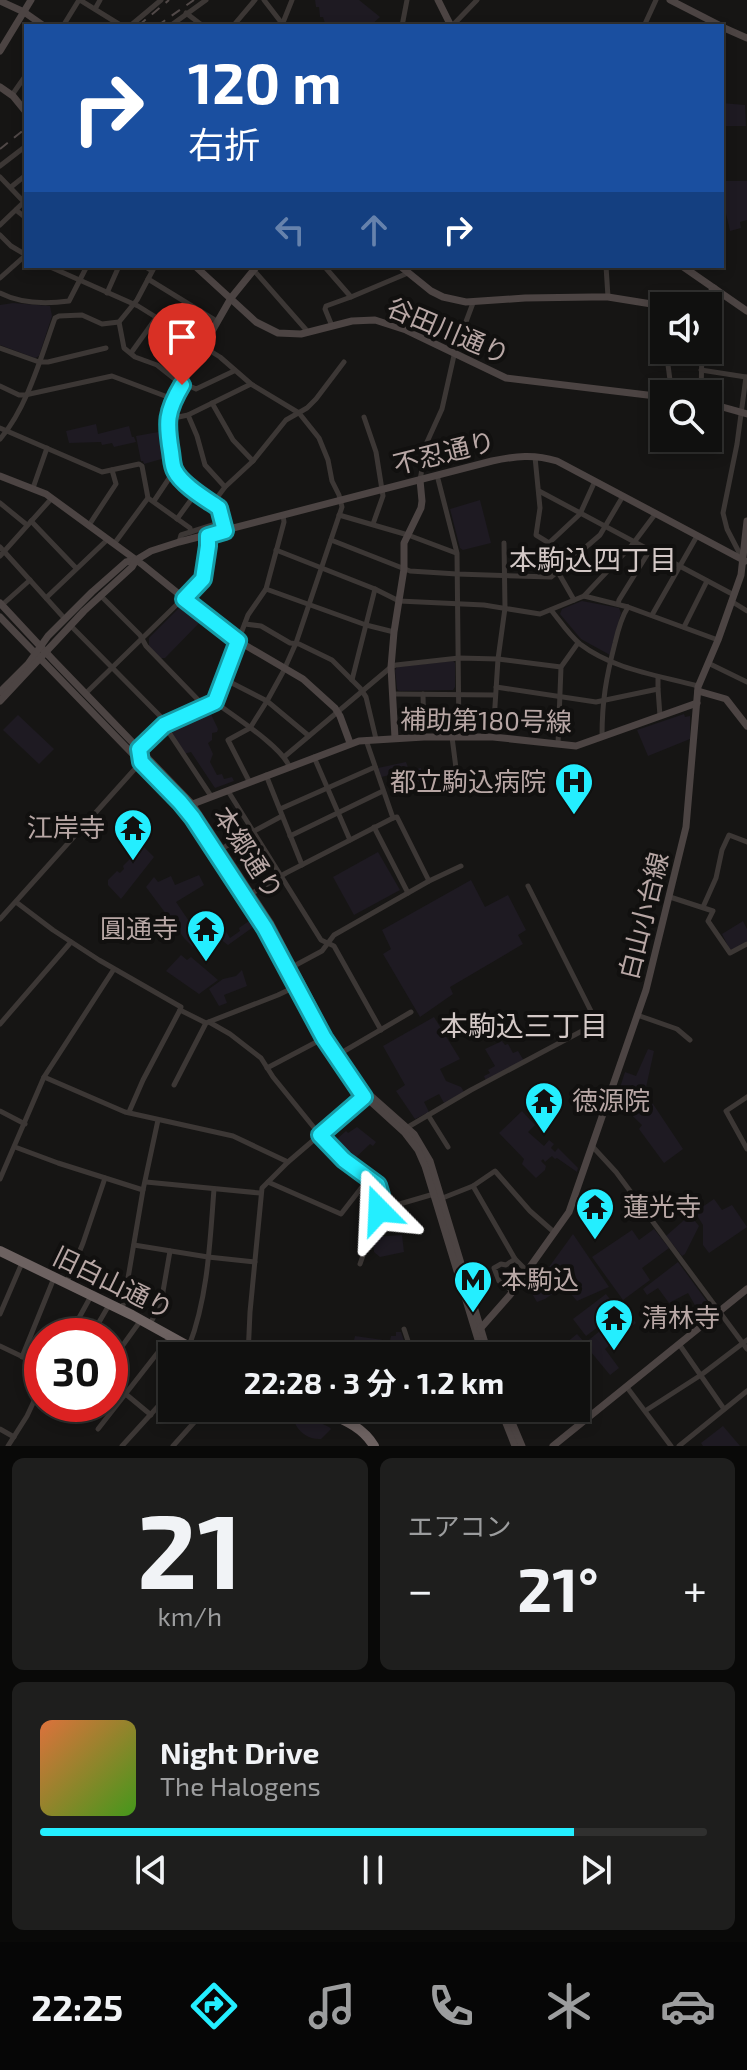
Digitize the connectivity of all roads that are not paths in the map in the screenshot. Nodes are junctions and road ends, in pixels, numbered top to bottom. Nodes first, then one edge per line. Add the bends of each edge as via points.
1 (31, 0) edge
2 (80, 0) edge
3 (100, 0) edge
4 (161, 0) edge
5 (206, 0) edge
6 (255, 0) edge
7 (264, 0) edge
8 (292, 0) edge
9 (407, 0) edge
10 (438, 0) edge
11 (477, 0) edge
12 (656, 0) edge
13 (670, 0) edge
14 (0, 1) edge
15 (95, 9) junction
16 (24, 12) junction
17 (186, 13) junction
18 (41, 24) edge
19 (64, 24) edge
20 (119, 24) edge
21 (132, 24) edge
22 (172, 24) edge
23 (200, 24) edge
24 (235, 24) edge
25 (282, 24) edge
26 (283, 24) edge
27 (402, 24) edge
28 (451, 24) edge
29 (454, 24) edge
30 (645, 24) edge
31 (717, 24) edge
32 (724, 27) edge
33 (747, 38) edge
34 (1, 47) edge
35 (24, 78) edge
36 (0, 87) edge
37 (12, 95) junction
38 (24, 109) edge
39 (24, 148) edge
40 (0, 166) edge
41 (0, 177) edge
42 (24, 177) edge
43 (11, 187) junction
44 (24, 200) edge
45 (24, 202) edge
46 (16, 210) junction
47 (24, 216) edge
48 (0, 225) edge
49 (0, 235) edge
50 (24, 254) edge
51 (24, 257) edge
52 (52, 268) edge
53 (86, 268) edge
54 (118, 268) edge
55 (197, 268) edge
56 (252, 268) edge
57 (254, 268) edge
58 (329, 268) edge
59 (402, 268) edge
60 (606, 268) edge
61 (685, 268) edge
62 (154, 269) edge
63 (408, 273) junction
64 (0, 278) edge
65 (148, 279) junction
66 (80, 281) junction
67 (714, 288) junction
68 (712, 292) edge
69 (0, 293) edge
70 (107, 293) junction
71 (351, 297) junction
72 (608, 297) junction
73 (231, 298) junction
74 (11, 299) junction
75 (0, 302) edge
76 (473, 303) junction
77 (133, 304) junction
78 (650, 304) edge
79 (747, 311) edge
80 (156, 318) junction
81 (119, 322) junction
82 (218, 322) junction
83 (332, 326) junction
84 (308, 333) junction
85 (203, 347) junction
86 (0, 348) edge
87 (106, 348) dead end
88 (131, 353) junction
89 (454, 354) junction
90 (39, 362) junction
91 (344, 362) dead end
92 (701, 364) edge
93 (701, 370) junction
94 (234, 371) junction
95 (746, 377) edge
96 (701, 380) edge
97 (183, 384) junction
98 (251, 384) junction
99 (0, 386) edge
100 (650, 394) edge
101 (25, 395) junction
102 (174, 399) junction
103 (212, 403) junction
104 (722, 407) edge
105 (299, 413) junction
106 (744, 413) edge
107 (188, 415) junction
108 (364, 417) dead end
109 (168, 419) junction
110 (0, 428) edge
111 (7, 431) junction
112 (0, 439) edge
113 (47, 448) junction
114 (535, 456) junction
115 (253, 461) junction
116 (112, 470) junction
117 (174, 471) junction
118 (437, 475) junction
119 (0, 476) edge
120 (420, 480) junction
121 (595, 481) junction
122 (225, 487) junction
123 (33, 488) junction
124 (382, 490) junction
125 (539, 491) junction
126 (196, 493) junction
127 (623, 496) junction
128 (52, 498) junction
129 (151, 499) junction
130 (341, 500) junction
131 (0, 503) edge
132 (215, 505) junction
133 (656, 513) junction
134 (580, 514) junction
135 (283, 515) junction
136 (339, 515) junction
137 (177, 519) junction
138 (747, 521) edge
139 (222, 522) junction
140 (29, 523) junction
141 (373, 524) junction
142 (89, 525) junction
143 (606, 527) junction
144 (225, 531) junction
145 (191, 532) junction
146 (408, 535) junction
147 (208, 536) junction
148 (697, 536) junction
149 (331, 540) junction
150 (111, 541) junction
151 (179, 542) junction
152 (635, 542) junction
153 (504, 543) dead end
154 (549, 543) junction
155 (276, 550) junction
156 (650, 550) junction
157 (1, 552) edge
158 (457, 553) junction
159 (136, 560) junction
160 (745, 561) edge
161 (680, 566) junction
162 (76, 568) junction
163 (321, 568) junction
164 (404, 569) junction
165 (558, 572) junction
166 (457, 574) junction
167 (505, 575) junction
168 (30, 580) junction
169 (707, 581) junction
170 (266, 589) junction
171 (375, 589) junction
172 (100, 595) junction
173 (584, 596) junction
174 (46, 598) junction
175 (732, 598) junction
176 (184, 599) junction
177 (574, 600) junction
178 (399, 601) junction
179 (1, 604) edge
180 (309, 604) junction
181 (618, 604) junction
182 (457, 605) junction
183 (628, 607) junction
184 (505, 608) junction
185 (551, 610) junction
186 (747, 611) edge
187 (652, 615) junction
188 (1, 620) edge
189 (68, 622) junction
190 (245, 624) junction
191 (366, 625) junction
192 (684, 627) junction
193 (394, 632) junction
194 (142, 639) junction
195 (718, 640) junction
196 (238, 641) junction
197 (296, 643) junction
198 (578, 643) junction
199 (40, 646) junction
200 (40, 656) junction
201 (459, 658) junction
202 (498, 659) junction
203 (611, 661) junction
204 (708, 663) junction
205 (391, 667) junction
206 (561, 667) junction
207 (112, 668) junction
208 (285, 669) junction
209 (658, 678) junction
210 (224, 679) junction
211 (746, 679) edge
212 (352, 680) junction
213 (658, 689) junction
214 (698, 689) junction
215 (496, 691) junction
216 (0, 692) edge
217 (362, 692) junction
218 (459, 693) junction
219 (85, 694) junction
220 (392, 694) junction
221 (423, 694) junction
222 (560, 696) junction
223 (0, 701) edge
224 (267, 701) junction
225 (215, 702) junction
226 (602, 702) junction
227 (697, 703) junction
228 (205, 707) junction
229 (338, 712) junction
230 (660, 716) junction
231 (164, 725) junction
232 (747, 726) edge
233 (250, 728) junction
234 (309, 736) junction
235 (424, 737) junction
236 (456, 737) junction
237 (493, 737) junction
238 (602, 737) junction
239 (395, 738) junction
240 (376, 739) junction
241 (366, 740) junction
242 (350, 743) junction
243 (558, 744) junction
244 (139, 749) junction
245 (284, 757) junction
246 (314, 757) junction
247 (141, 762) junction
248 (289, 766) junction
249 (375, 767) junction
250 (266, 775) junction
251 (457, 776) dead end
252 (249, 781) junction
253 (327, 788) junction
254 (228, 790) junction
255 (383, 791) junction
256 (211, 796) junction
257 (188, 806) junction
258 (280, 809) junction
259 (338, 813) junction
260 (282, 816) junction
261 (393, 818) junction
262 (374, 827) junction
263 (254, 831) junction
264 (290, 836) junction
265 (350, 840) junction
266 (747, 842) edge
267 (221, 849) junction
268 (302, 865) junction
269 (461, 866) dead end
270 (282, 875) junction
271 (429, 881) junction
272 (528, 886) dead end
273 (408, 893) junction
274 (248, 895) junction
275 (670, 897) junction
276 (16, 902) junction
277 (703, 907) junction
278 (0, 919) edge
279 (71, 942) junction
280 (327, 943) junction
281 (747, 944) edge
282 (294, 966) junction
283 (114, 969) junction
284 (300, 984) junction
285 (180, 1010) junction
286 (411, 1012) dead end
287 (637, 1015) junction
288 (208, 1022) junction
289 (0, 1024) edge
290 (381, 1030) junction
291 (324, 1038) junction
292 (690, 1040) dead end
293 (341, 1053) junction
294 (267, 1068) junction
295 (44, 1077) junction
296 (174, 1085) dead end
297 (365, 1096) junction
298 (747, 1097) edge
299 (0, 1111) edge
300 (129, 1112) junction
301 (428, 1115) junction
302 (158, 1120) junction
303 (25, 1124) junction
304 (408, 1127) junction
305 (320, 1135) junction
306 (592, 1146) junction
307 (15, 1147) junction
308 (448, 1147) dead end
309 (747, 1149) edge
310 (288, 1162) junction
311 (105, 1178) junction
312 (369, 1178) junction
313 (0, 1179) edge
314 (145, 1182) junction
315 (268, 1182) junction
316 (473, 1186) junction
317 (214, 1189) junction
318 (143, 1190) junction
319 (260, 1193) junction
320 (437, 1198) junction
321 (379, 1210) junction
322 (555, 1233) junction
323 (134, 1245) junction
324 (0, 1251) edge
325 (170, 1251) junction
326 (208, 1257) junction
327 (515, 1259) junction
328 (255, 1262) junction
329 (22, 1263) junction
330 (360, 1264) dead end
331 (527, 1271) junction
332 (54, 1278) junction
333 (66, 1284) junction
334 (747, 1289) edge
335 (512, 1291) junction
336 (91, 1296) junction
337 (109, 1305) junction
338 (121, 1310) junction
339 (719, 1311) junction
340 (0, 1314) edge
341 (79, 1318) edge
342 (101, 1318) edge
343 (145, 1322) junction
344 (404, 1329) dead end
345 (479, 1331) junction
346 (171, 1336) junction
347 (128, 1342) edge
348 (182, 1342) edge
349 (191, 1342) edge
350 (249, 1342) edge
351 (408, 1342) edge
352 (481, 1342) edge
353 (483, 1342) edge
354 (679, 1343) junction
355 (746, 1345) edge
356 (0, 1346) edge
357 (22, 1357) joint
358 (701, 1375) junction
359 (626, 1386) junction
360 (128, 1391) edge
361 (747, 1391) edge
362 (128, 1396) edge
363 (158, 1407) edge
364 (724, 1409) junction
365 (645, 1411) junction
366 (151, 1415) junction
367 (24, 1418) edge
368 (104, 1422) edge
369 (194, 1422) edge
370 (347, 1422) edge
371 (506, 1422) edge
372 (512, 1422) edge
373 (0, 1429) edge
374 (98, 1429) dead end
375 (14, 1437) junction
376 (8, 1446) edge
377 (122, 1446) edge
378 (173, 1446) edge
379 (374, 1446) edge
380 (515, 1446) edge
381 (522, 1446) edge
382 (553, 1446) edge
383 (671, 1446) edge
384 (679, 1446) edge

1 - 16 main road
2 - 15 street
2 - 19 street
3 - 15 street
4 - 21 street
5 - 17 street
6 - 24 street
7 - 25 street
8 - 26 street
9 - 27 street
10 - 28 main road
11 - 29 street
12 - 30 street
13 - 31 main road
14 - 16 main road
15 - 20 street
16 - 18 main road
16 - 34 main road
17 - 22 street
17 - 23 street
32 - 33 main road
35 - 37 street
36 - 37 main road
37 - 38 main road
39 - 40 street
41 - 43 street
42 - 43 street
43 - 44 street
45 - 46 street
46 - 47 street
46 - 48 street
49 - 50 street
51 - 64 street
52 - 66 street
53 - 66 street
54 - 70 street
55 - 73 main road, 谷田川通り
56 - 73 main road
57 - 84 street
58 - 71 street
59 - 63 main road
60 - 72 street
61 - 67 main road
62 - 65 street
63 - 71 street
63 - 76 main road via 443,297
65 - 77 street
65 - 82 street
66 - 70 street
66 - 74 street via 69,301
67 - 68 main road
67 - 79 main road
69 - 74 street
70 - 77 street
71 - 83 street via 326,306
72 - 76 main road
72 - 78 main road
73 - 82 main road
73 - 84 main road, 谷田川通り via 272,331
74 - 75 street
76 - 89 street
77 - 80 street
77 - 81 street
80 - 85 street
80 - 88 street
81 - 88 street via 124,348
81 - 90 street via 59,316
82 - 85 main road
83 - 84 main road, 谷田川通り
83 - 89 main road, 谷田川通り via 379,321
85 - 94 street
85 - 97 main road
86 - 90 street
87 - 90 street
88 - 97 street
89 - 100 main road, 谷田川通り via 506,378
89 - 120 street
90 - 101 street
91 - 105 street
92 - 93 street
93 - 95 street
93 - 96 street
94 - 97 street via 196,389
94 - 98 street
95 - 106 street
97 - 102 main road
98 - 103 street
98 - 105 street
99 - 101 street
101 - 102 street via 112,376
101 - 111 street
102 - 109 main road
103 - 107 street
103 - 115 street via 233,440
104 - 106 main road
105 - 115 street via 286,420
105 - 130 street via 319,438
106 - 160 street via 723,513
107 - 109 street
107 - 122 street via 205,465
108 - 124 street
109 - 117 main road
110 - 111 street
111 - 112 street
111 - 113 street
113 - 116 street via 102,472
113 - 123 street
114 - 118 main road, 不忍通り
114 - 121 main road, 不忍通り
114 - 125 street
115 - 122 street
116 - 129 street via 142,466
116 - 142 street via 116,484
117 - 126 main road
117 - 129 street
118 - 120 main road, 不忍通り
118 - 158 street
119 - 123 main road
120 - 124 main road, 不忍通り
120 - 146 main road via 421,508
121 - 127 main road, 不忍通り
121 - 134 street
122 - 132 street
123 - 128 main road
124 - 130 main road, 不忍通り
124 - 141 street
125 - 134 street
125 - 154 street via 536,535
126 - 132 main road
126 - 137 street
127 - 133 main road, 不忍通り
127 - 143 street
128 - 140 street
128 - 142 main road
129 - 137 street
129 - 150 street
130 - 135 main road, 不忍通り
130 - 136 street
131 - 140 street
132 - 139 main road
133 - 148 main road, 不忍通り
133 - 152 street
134 - 143 street
134 - 154 street
135 - 144 main road, 不忍通り
135 - 155 street
136 - 141 street
136 - 149 street
137 - 145 street
138 - 160 main road, 白山小台線
139 - 144 main road
139 - 145 street
140 - 157 street
140 - 162 street
141 - 146 street
142 - 150 main road
143 - 152 street
143 - 165 street
144 - 147 main road, 不忍通り
145 - 151 street via 181,535
146 - 158 street
146 - 164 main road
147 - 151 main road, 不忍通り
147 - 176 street via 203,579
148 - 160 main road, 不忍通り
148 - 161 street
149 - 163 street
149 - 164 street
150 - 159 main road
150 - 162 street
151 - 159 main road, 不忍通り
152 - 156 street
152 - 173 street
153 - 167 street
154 - 165 street
155 - 163 street
155 - 170 street
156 - 161 street
156 - 181 street
157 - 168 street
158 - 166 street
159 - 172 main road, 不忍通り
159 - 176 main road
159 - 189 main road, 不忍通り via 126,562
160 - 175 main road, 白山小台線
161 - 169 street
161 - 187 street
162 - 174 street
163 - 171 street
163 - 180 street
164 - 166 street
164 - 178 main road
165 - 167 street via 551,577
165 - 177 street
166 - 167 street
166 - 182 street
167 - 184 street
168 - 174 street
168 - 179 street
169 - 175 street
169 - 192 street
170 - 180 street
170 - 190 street
171 - 178 street
171 - 191 street
172 - 189 main road, 不忍通り
172 - 194 street
173 - 177 street
173 - 181 street
174 - 189 street
175 - 186 street
175 - 195 main road, 白山小台線
176 - 194 street
176 - 196 main road
177 - 185 street
178 - 182 street
178 - 193 main road
179 - 199 main road, 本郷通り
180 - 191 street
180 - 197 street
181 - 183 street
182 - 184 street
182 - 201 street
183 - 187 street
183 - 203 street
184 - 185 street via 540,614
184 - 202 street
185 - 198 street
187 - 192 street
188 - 200 main road, 本郷通り
189 - 199 main road, 不忍通り
189 - 200 main road, 不忍通り
189 - 207 street
190 - 196 street
190 - 197 street
191 - 193 street
191 - 212 street
192 - 195 street
193 - 205 main road
194 - 207 street
194 - 228 street
195 - 204 main road, 白山小台線
196 - 208 main road
196 - 210 street
197 - 208 street
197 - 212 street via 332,660
198 - 203 street
198 - 206 street
199 - 200 main road, 本郷通り
200 - 216 main road, 不忍通り
200 - 219 main road, 本郷通り
200 - 223 main road, 不忍通り
200 - 247 main road, 本郷通り
201 - 202 street
201 - 205 street
201 - 218 street
202 - 206 street
202 - 215 street
203 - 209 street
203 - 226 street
204 - 211 street
204 - 214 main road, 白山小台線
205 - 217 street
205 - 220 main road
206 - 222 street
207 - 219 street
207 - 231 street
208 - 224 street
208 - 229 main road
209 - 213 street
209 - 214 street
210 - 224 street
210 - 225 street
212 - 217 street
213 - 226 street
213 - 230 street
214 - 227 main road, 白山小台線
214 - 232 main road via 726,699
215 - 218 street
215 - 222 street
215 - 237 street
217 - 229 street
217 - 240 street
218 - 221 street
218 - 236 street
219 - 244 main road, 本郷通り
220 - 221 street
220 - 239 main road
221 - 235 street
222 - 226 street
222 - 243 street
224 - 233 street
224 - 234 street
225 - 228 street
225 - 233 street
226 - 238 street
227 - 230 main road, 補助第180号線
227 - 275 main road, 白山小台線 via 686,827
228 - 231 street
229 - 234 street
229 - 242 main road
230 - 238 main road, 補助第180号線
231 - 244 street
231 - 256 street
233 - 245 street
233 - 252 street via 228,740
234 - 245 street
235 - 236 main road, 補助第180号線
235 - 239 main road, 補助第180号線
236 - 237 main road, 補助第180号線
236 - 251 street
237 - 243 main road, 補助第180号線
238 - 243 main road, 補助第180号線 via 576,746
239 - 240 main road, 補助第180号線
240 - 241 main road, 補助第180号線
241 - 242 main road, 補助第180号線
241 - 249 street
242 - 246 main road, 補助第180号線
244 - 247 street
244 - 257 main road, 本郷通り
245 - 248 street
246 - 248 main road, 補助第180号線
246 - 253 street
247 - 257 main road, 本郷通り
247 - 276 street
248 - 250 main road, 補助第180号線
249 - 253 street
249 - 255 street
250 - 252 main road, 補助第180号線
250 - 258 street
252 - 254 main road, 補助第180号線
253 - 258 street
253 - 259 street
254 - 256 main road, 補助第180号線
254 - 263 street
255 - 259 street
255 - 261 street
256 - 257 main road, 補助第180号線
257 - 267 main road, 本郷通り
257 - 274 main road, 本郷通り
258 - 260 street
259 - 264 street
259 - 265 street
260 - 263 street
260 - 264 street
261 - 262 street
261 - 271 street
262 - 265 street
262 - 273 street
263 - 267 street
263 - 270 street
264 - 268 street
265 - 268 street
266 - 277 street via 729,835
267 - 274 main road, 本郷通り
268 - 270 street
269 - 271 street
270 - 274 street
270 - 280 street
271 - 273 street
272 - 301 street via 597,1023
273 - 280 street
274 - 282 main road, 本郷通り
274 - 284 main road, 本郷通り
275 - 277 street
275 - 287 main road, 白山小台線
276 - 278 street
276 - 279 street
277 - 281 street via 713,911 708,921 730,953
279 - 283 street
279 - 289 street
280 - 282 street
280 - 290 street via 334,946
282 - 284 main road, 本郷通り
283 - 285 street
283 - 295 street
284 - 288 street
284 - 291 main road, 本郷通り
284 - 293 main road, 本郷通り
285 - 288 street
285 - 300 street
286 - 290 street
287 - 292 street via 677,1029
287 - 306 main road, 白山小台線
288 - 294 street via 247,1047
288 - 296 street
290 - 293 street
291 - 294 street
291 - 297 main road, 本郷通り
293 - 297 main road, 本郷通り
294 - 305 street
295 - 300 street
295 - 303 street
297 - 304 main road, 本郷通り
297 - 305 street
297 - 320 main road, 本郷通り via 412,1141
298 - 309 street via 726,1111
299 - 303 street
300 - 302 street
301 - 304 street
301 - 308 street
302 - 310 street via 233,1136
302 - 314 street
303 - 307 street
304 - 320 main road, 本郷通り via 425,1150
305 - 310 street
305 - 312 street
306 - 322 main road, 白山小台線 via 569,1212
306 - 339 street
307 - 311 street
307 - 313 street
310 - 315 street
311 - 318 street
311 - 333 street
312 - 315 street via 341,1214
312 - 321 street via 378,1185
314 - 317 street
314 - 318 street
315 - 319 street
316 - 320 street
316 - 322 street via 495,1171
316 - 327 street
317 - 319 street
317 - 326 street
318 - 323 street
319 - 328 street
320 - 321 street
320 - 345 main road, 本郷通り
321 - 330 street
322 - 331 main road, 白山小台線
323 - 325 street
323 - 338 street
324 - 329 highway, 旧白山通り
325 - 326 street
325 - 343 street via 161,1303
326 - 328 street
326 - 349 street
327 - 331 street
327 - 335 street via 494,1268 499,1281
328 - 350 street
329 - 332 highway, 旧白山通り
329 - 340 street
331 - 335 main road, 白山小台線
332 - 333 highway, 旧白山通り
332 - 357 street
333 - 336 highway, 旧白山通り
334 - 339 main road
335 - 345 main road, 白山小台線
336 - 337 highway, 旧白山通り
336 - 341 street
337 - 338 highway, 旧白山通り
337 - 342 street
338 - 343 highway, 旧白山通り
339 - 354 main road
339 - 355 street
343 - 346 highway, 旧白山通り
343 - 347 street
344 - 351 street
345 - 352 main road, 本郷通り
345 - 353 main road, 本郷通り
346 - 348 highway, 旧白山通り
346 - 360 street
354 - 358 street
354 - 359 main road
355 - 358 street
356 - 357 street
358 - 364 street
358 - 365 street
359 - 365 street
359 - 382 main road
361 - 364 street
362 - 366 street
363 - 366 street
364 - 384 street
365 - 383 street
366 - 377 street
367 - 375 street
368 - 374 street
369 - 378 street
370 - 379 highway
371 - 380 main road
372 - 381 main road
373 - 375 street
375 - 376 street

